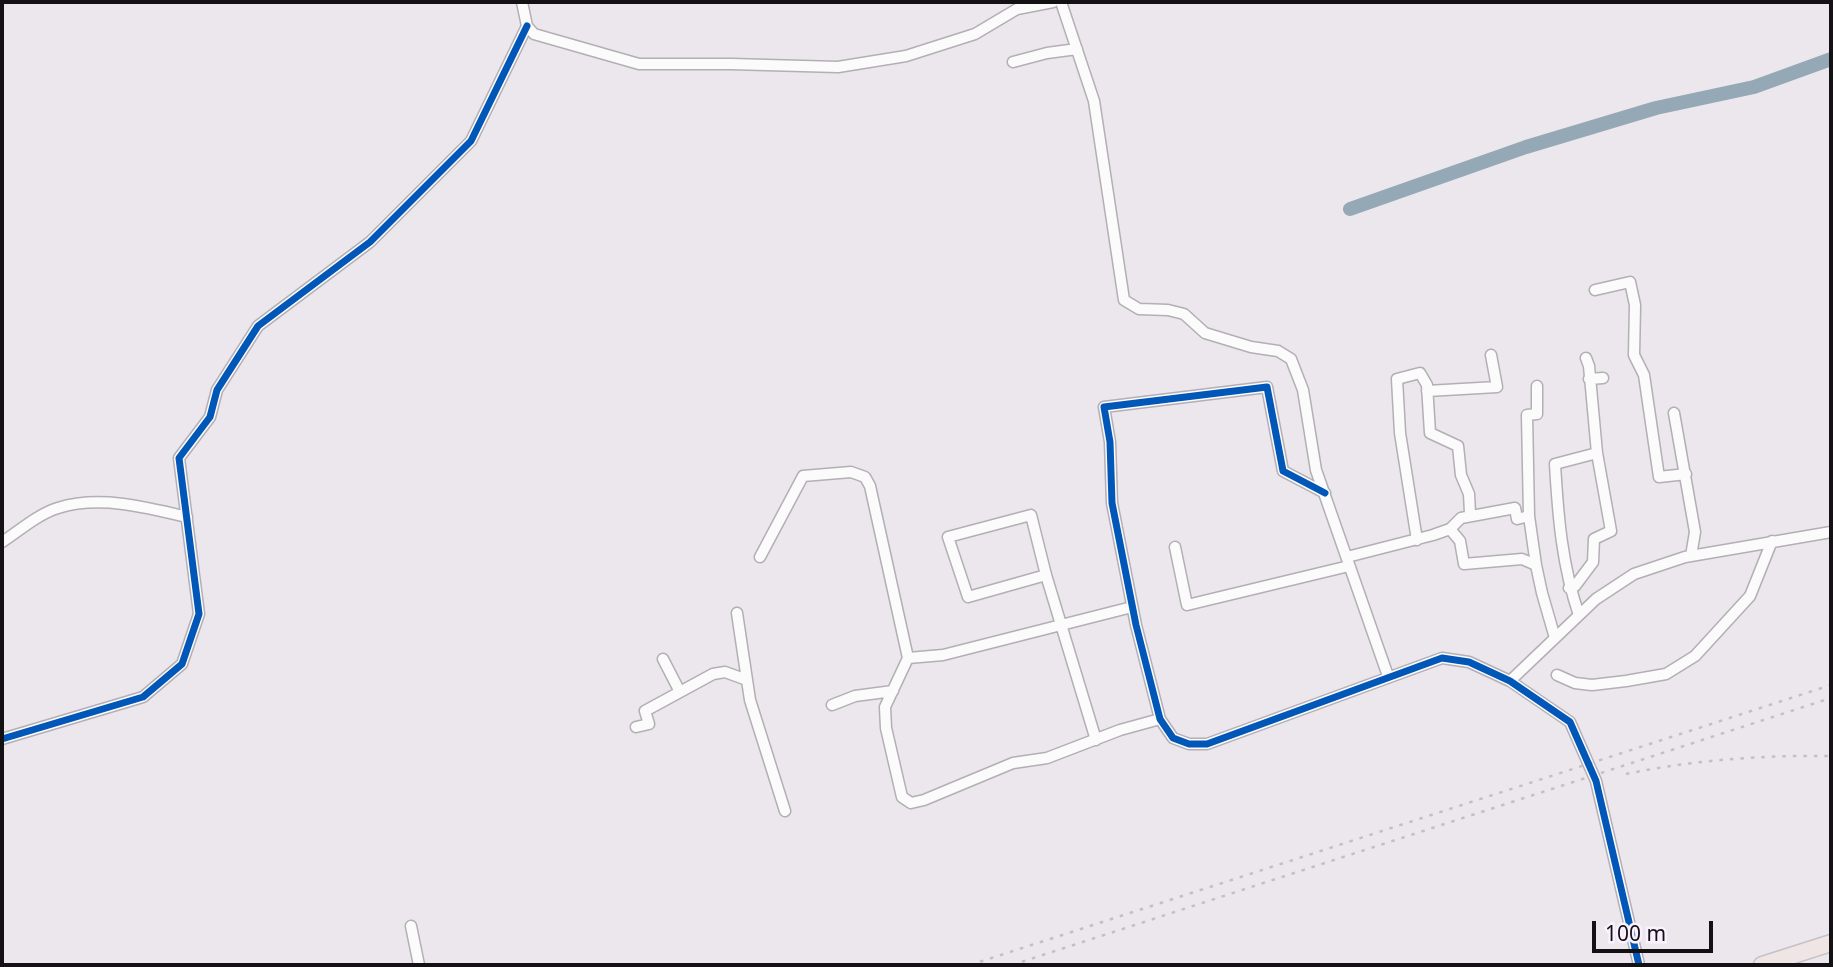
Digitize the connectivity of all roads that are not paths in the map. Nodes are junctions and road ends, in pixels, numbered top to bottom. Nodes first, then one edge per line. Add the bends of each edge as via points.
1 (522, 2) edge
2 (1053, 2) edge
3 (1061, 2) edge
4 (527, 26) junction
5 (1077, 49) junction
6 (1013, 62) dead end
7 (1595, 290) dead end
8 (1491, 355) dead end
9 (1586, 358) dead end
10 (1604, 378) dead end
11 (1589, 379) junction
12 (1537, 386) dead end
13 (1427, 391) junction
14 (1674, 413) dead end
15 (1597, 453) junction
16 (1686, 474) junction
17 (1325, 493) junction
18 (1469, 513) dead end
19 (1530, 516) junction
20 (187, 517) junction
21 (1450, 529) junction
22 (1831, 532) edge
23 (1417, 540) junction
24 (1772, 541) junction
25 (2, 542) edge
26 (1175, 547) dead end
27 (1691, 556) junction
28 (760, 557) dead end
29 (1348, 561) junction
30 (1536, 565) junction
31 (1046, 575) junction
32 (1569, 588) junction
33 (1132, 607) junction
34 (737, 613) dead end
35 (1579, 615) junction
36 (1061, 625) junction
37 (1555, 638) junction
38 (908, 658) junction
39 (663, 659) dead end
40 (1557, 675) dead end
41 (1388, 676) junction
42 (747, 680) junction
43 (1510, 681) junction
44 (893, 691) junction
45 (680, 692) junction
46 (832, 705) dead end
47 (1160, 719) junction
48 (636, 727) dead end
49 (2, 739) edge
50 (1096, 740) junction
51 (785, 811) dead end
52 (411, 926) dead end
53 (1831, 943) edge
54 (419, 965) edge
55 (1639, 965) edge
56 (1762, 965) edge

1 - 4 street
2 - 4 street via 1017,9 975,34 906,56 838,67 639,64 534,34
3 - 5 street
4 - 20 street via 471,141 370,242 258,326 217,390 210,418 179,458
5 - 6 street
5 - 17 street via 1094,101 1124,300 1139,309 1184,314 1205,333 1278,351 1291,359 1303,390
7 - 16 street via 1630,282 1635,305 1634,355 1644,375 1659,477
8 - 13 street via 1497,387
9 - 11 street
10 - 11 street
11 - 15 street
12 - 19 street via 1537,414 1527,415
13 - 18 street via 1430,433 1458,446
13 - 23 street via 1420,373 1397,379 1400,433
14 - 16 street
15 - 32 street via 1611,531 1594,539 1593,562
15 - 32 street via 1555,464
16 - 27 street via 1695,532
17 - 29 street
17 - 33 street via 1283,471 1267,387 1104,408 1112,503
19 - 21 street via 1517,519 1515,508 1461,518
19 - 30 street
20 - 25 street via 135,505 80,503 55,509
20 - 49 street via 199,614 182,664 143,697
21 - 23 street
21 - 30 street via 1460,541 1464,564 1521,559
22 - 24 street
23 - 29 street
24 - 27 street
24 - 40 street via 1750,596 1695,656 1666,674 1626,681 1592,685
26 - 29 street via 1187,605
27 - 35 street via 1634,574
28 - 38 street via 803,476 851,472 865,477
29 - 41 street
30 - 37 street
31 - 31 street via 968,597 948,537 1031,515
31 - 36 street
32 - 35 street
33 - 36 street
33 - 47 street
34 - 42 street
35 - 37 street
36 - 38 street via 943,655
36 - 50 street
37 - 43 street
38 - 44 street
39 - 45 street
41 - 43 street via 1442,658 1469,662
41 - 47 street via 1208,744 1173,738
42 - 45 street via 724,672
42 - 51 street
43 - 55 street via 1562,715 1578,738 1596,781
44 - 46 street via 855,696
44 - 50 street via 885,707 886,728 902,797 911,803 1013,763 1047,758
45 - 48 street via 645,711 649,724
47 - 50 street
52 - 54 street
53 - 56 main road

